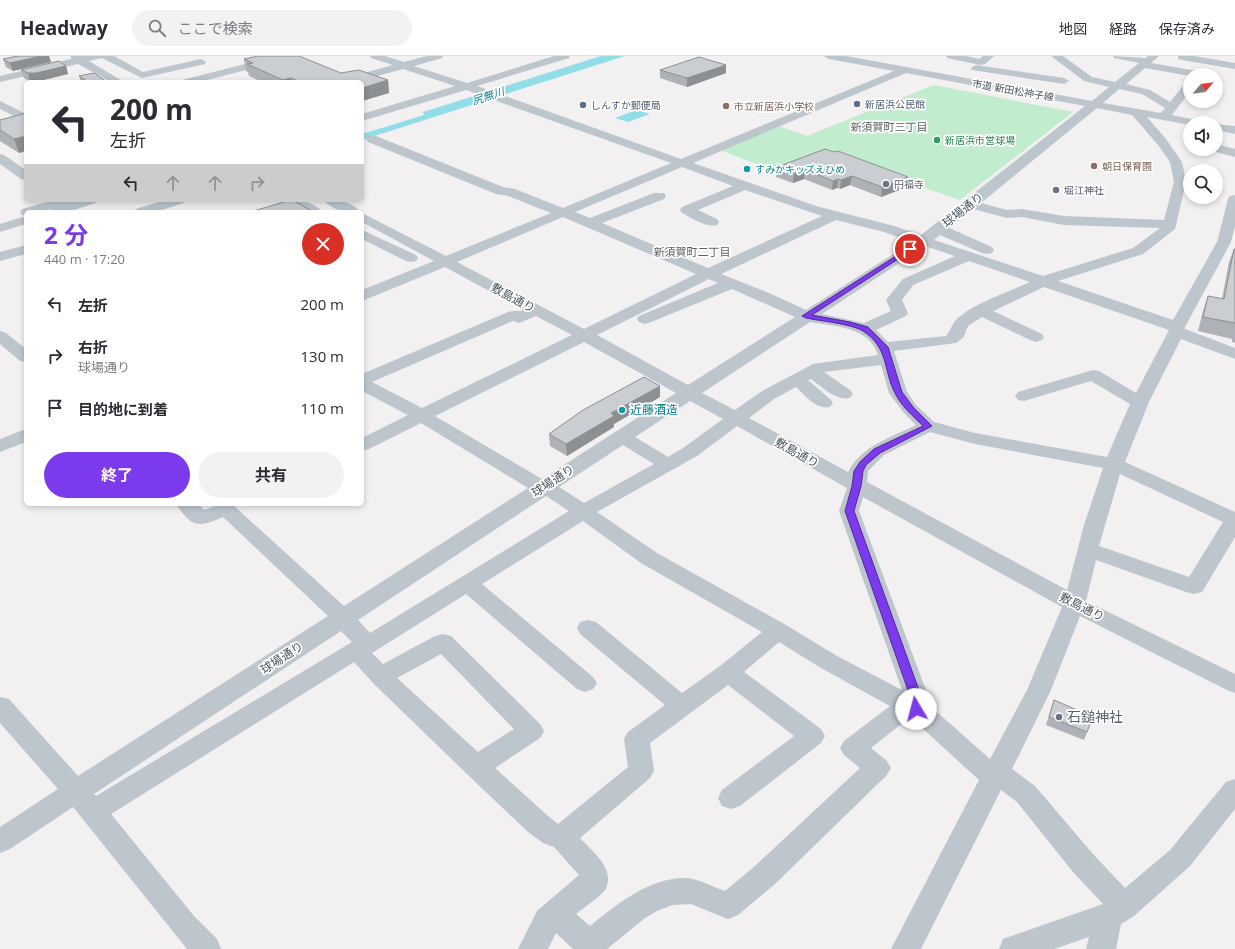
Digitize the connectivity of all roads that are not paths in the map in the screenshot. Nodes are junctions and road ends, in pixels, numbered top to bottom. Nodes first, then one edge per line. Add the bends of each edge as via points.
1 (99, 56) edge
2 (106, 56) edge
3 (289, 56) edge
4 (375, 56) edge
5 (438, 56) edge
6 (547, 56) edge
7 (565, 56) edge
8 (829, 56) edge
9 (951, 56) edge
10 (1056, 56) edge
11 (1118, 56) edge
12 (1176, 56) edge
13 (76, 58) edge
14 (1148, 61) edge
15 (201, 62) dead end
16 (982, 62) edge
17 (403, 66) junction
18 (1235, 66) edge
19 (905, 70) junction
20 (1183, 70) edge
21 (890, 76) junction
22 (0, 80) edge
23 (115, 80) edge
24 (194, 80) edge
25 (350, 80) edge
26 (961, 80) junction
27 (1064, 81) dead end
28 (461, 85) junction
29 (1118, 85) junction
30 (1183, 92) edge
31 (406, 102) junction
32 (0, 104) edge
33 (1171, 107) junction
34 (1089, 109) junction
35 (364, 112) edge
36 (1136, 112) junction
37 (364, 117) edge
38 (1164, 117) junction
39 (24, 118) edge
40 (1183, 121) edge
41 (24, 123) edge
42 (13, 126) edge
43 (1223, 128) edge
44 (1235, 130) edge
45 (372, 139) dead end
46 (1223, 150) edge
47 (1235, 153) edge
48 (0, 158) edge
49 (683, 163) junction
50 (23, 170) edge
51 (0, 173) edge
52 (746, 186) junction
53 (659, 196) dead end
54 (1235, 199) edge
55 (78, 202) edge
56 (173, 202) edge
57 (295, 202) edge
58 (335, 202) edge
59 (66, 204) edge
60 (971, 204) junction
61 (37, 210) edge
62 (56, 210) edge
63 (147, 210) edge
64 (311, 210) edge
65 (349, 210) edge
66 (564, 212) junction
67 (24, 213) edge
68 (835, 215) junction
69 (364, 218) edge
70 (0, 220) edge
71 (24, 221) edge
72 (712, 222) dead end
73 (590, 223) junction
74 (1169, 224) junction
75 (0, 228) edge
76 (939, 229) junction
77 (364, 235) edge
78 (923, 241) junction
79 (24, 250) edge
80 (1227, 251) edge
81 (968, 256) junction
82 (0, 257) edge
83 (437, 265) junction
84 (708, 274) junction
85 (1046, 280) junction
86 (732, 283) junction
87 (364, 295) edge
88 (536, 310) junction
89 (981, 311) junction
90 (806, 316) junction
91 (639, 322) dead end
92 (865, 329) junction
93 (1177, 329) junction
94 (584, 335) junction
95 (0, 336) edge
96 (1036, 337) dead end
97 (886, 353) junction
98 (1235, 354) edge
99 (24, 356) edge
100 (804, 376) junction
101 (364, 379) edge
102 (364, 385) edge
103 (689, 393) junction
104 (844, 394) dead end
105 (1024, 396) dead end
106 (1140, 402) junction
107 (824, 403) dead end
108 (421, 415) junction
109 (736, 419) junction
110 (928, 426) junction
111 (622, 436) junction
112 (24, 437) edge
113 (364, 444) edge
114 (0, 446) edge
115 (1114, 464) junction
116 (668, 465) junction
117 (857, 486) junction
118 (542, 488) junction
119 (188, 506) edge
120 (232, 507) edge
121 (584, 511) junction
122 (1235, 520) edge
123 (1088, 550) junction
124 (468, 584) junction
125 (1074, 604) junction
126 (343, 618) junction
127 (588, 628) dead end
128 (778, 631) junction
129 (362, 647) junction
130 (728, 672) junction
131 (380, 676) junction
132 (585, 684) dead end
133 (1235, 684) edge
134 (0, 706) edge
135 (682, 706) junction
136 (913, 707) junction
137 (476, 767) junction
138 (995, 775) junction
139 (1235, 790) edge
140 (731, 798) dead end
141 (84, 802) junction
142 (562, 836) junction
143 (0, 841) edge
144 (1116, 912) junction
145 (555, 914) junction
146 (206, 949) edge
147 (533, 949) edge
148 (906, 949) edge
149 (1014, 949) edge
150 (1101, 949) edge

1 - 13 street
2 - 15 street via 145,76
3 - 24 street
4 - 17 street
5 - 17 street
6 - 28 street
7 - 28 street
8 - 19 street, 市道 新田松神子線
9 - 16 street
10 - 29 street via 1088,78
11 - 14 street
12 - 18 street
13 - 22 street
13 - 23 street
14 - 20 street
14 - 29 street, 球場通り
16 - 26 street
16 - 27 street
17 - 25 street
17 - 28 street
19 - 21 street
19 - 26 street, 市道 新田松神子線
21 - 34 street
21 - 49 street
26 - 34 street, 市道 新田松神子線
28 - 31 street
28 - 49 street
29 - 33 street via 1146,92
29 - 34 street, 球場通り
30 - 33 street
31 - 35 street
31 - 37 street
32 - 39 street
33 - 38 street
34 - 36 street, 市道 新田松神子線
34 - 60 street, 球場通り
36 - 38 street, 市道 新田松神子線
36 - 74 street via 1176,162 1180,182
38 - 40 street, 市道 新田松神子線
41 - 42 street
43 - 44 street
45 - 66 street via 501,191
46 - 47 street
48 - 50 street
49 - 52 street
49 - 66 street
50 - 51 street
52 - 68 street
52 - 72 street via 687,210
53 - 73 street
54 - 80 street via 1226,236
55 - 59 street
56 - 63 street
57 - 64 street
58 - 65 street
59 - 61 street
59 - 62 street
60 - 74 street via 1007,214 1013,212 1050,219
60 - 76 street, 球場通り
66 - 73 street
66 - 83 street
67 - 70 street
68 - 78 street
68 - 84 street
69 - 83 street, 敷島通り
71 - 75 street
73 - 84 street
74 - 85 street via 1168,229 1138,250
76 - 78 street, 球場通り
76 - 85 street via 1019,263 1042,274
77 - 83 street via 410,257
78 - 81 street
78 - 90 street, 球場通り
79 - 82 street
80 - 93 street
81 - 85 street
81 - 92 street via 908,282 894,300 900,313
83 - 87 street
83 - 88 street, 敷島通り
84 - 86 street
84 - 94 street
85 - 89 street
85 - 93 street
86 - 90 street
86 - 91 street
88 - 94 street, 敷島通り
88 - 101 street via 519,318 514,315
89 - 96 street
89 - 97 street via 961,324 957,335 950,340
90 - 92 street
90 - 103 street, 球場通り
92 - 97 street
93 - 98 street
93 - 106 street
94 - 103 street, 敷島通り
94 - 108 street
95 - 99 street
97 - 100 street via 819,368
97 - 110 street via 898,393
100 - 104 street
100 - 107 street
100 - 109 street via 768,395
102 - 108 street
103 - 109 street, 敷島通り
103 - 111 street, 球場通り
105 - 106 street via 1093,375
106 - 115 street
108 - 113 street
108 - 118 street
109 - 116 street
109 - 117 street, 敷島通り
110 - 115 street via 975,438
110 - 117 street via 877,451 858,471
111 - 116 street
111 - 118 street, 球場通り
112 - 114 street
115 - 122 street
115 - 123 street
116 - 121 street
117 - 125 street, 敷島通り
117 - 136 street via 849,511 915,693
118 - 121 street via 555,492
118 - 126 street, 球場通り
119 - 120 street via 201,519
120 - 126 street
121 - 124 street
121 - 128 street via 649,558
122 - 123 street via 1194,587
123 - 125 street
124 - 129 street
124 - 132 street
125 - 133 street, 敷島通り
125 - 138 street via 1039,690
126 - 129 street
126 - 141 street, 球場通り
127 - 135 street
128 - 130 street
128 - 136 street via 828,662
129 - 131 street
129 - 141 street
130 - 135 street
130 - 140 street via 812,736
131 - 137 street
131 - 137 street via 443,642 531,731
134 - 141 street
135 - 142 street via 637,740 641,771
136 - 138 street
136 - 145 street via 853,748 878,768 765,875 728,906 689,891 655,896 638,906 590,945
137 - 142 street via 538,824 553,835
138 - 144 street via 1026,794 1083,863
138 - 148 street
139 - 144 street via 1180,858
141 - 143 street, 球場通り
141 - 146 street
142 - 145 street via 593,871 594,882
144 - 149 street
144 - 150 street
145 - 147 street via 548,920

